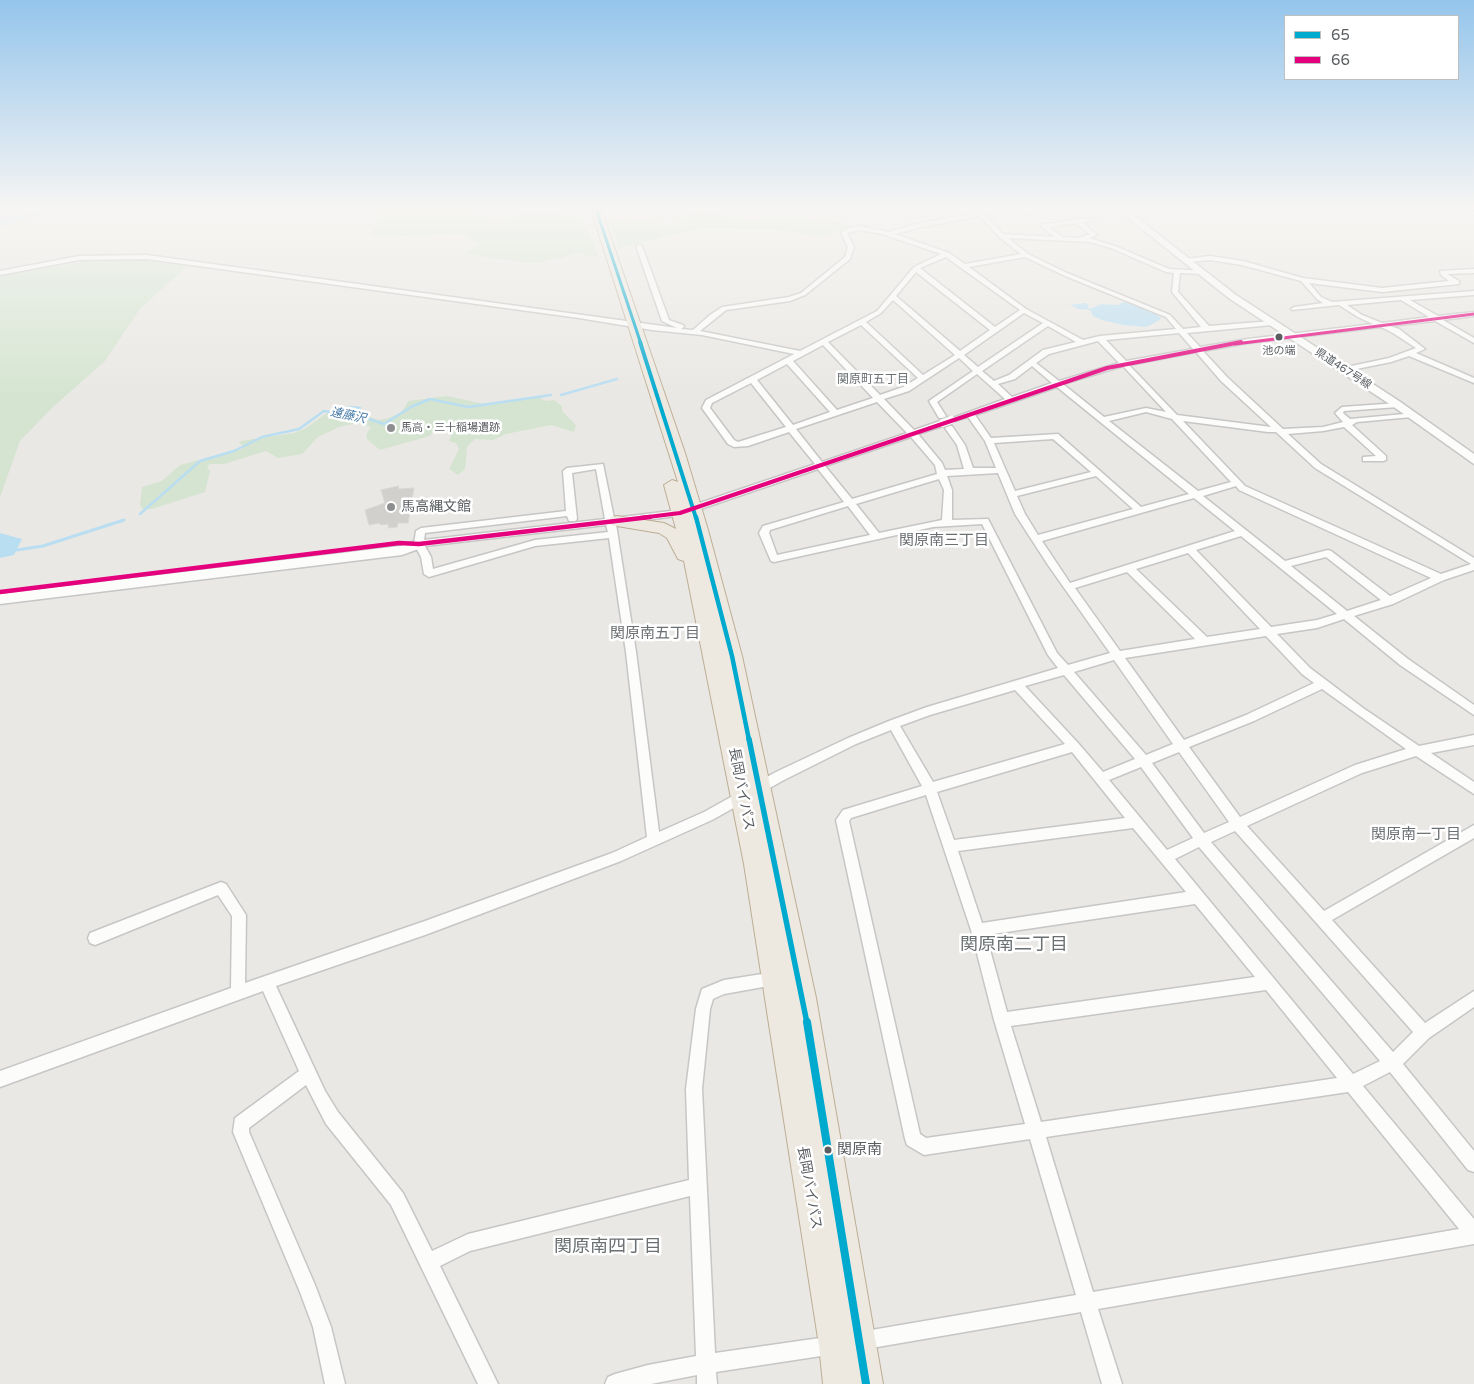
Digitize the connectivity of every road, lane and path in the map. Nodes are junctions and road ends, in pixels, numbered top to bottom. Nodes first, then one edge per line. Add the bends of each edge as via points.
1 (13, 271) edge
2 (245, 271) edge
3 (610, 271) edge
4 (613, 271) edge
5 (647, 271) edge
6 (832, 271) edge
7 (914, 271) edge
8 (919, 271) edge
9 (971, 271) edge
10 (1059, 271) edge
11 (1169, 271) edge
12 (1272, 271) edge
13 (1474, 271) edge
14 (1202, 272) joint
15 (0, 273) edge
16 (1177, 273) junction
17 (1303, 280) junction
18 (1457, 282) junction
19 (1474, 292) edge
20 (893, 297) junction
21 (1402, 298) junction
22 (1330, 304) junction
23 (1340, 304) junction
24 (1024, 310) junction
25 (1294, 310) dead end
26 (1474, 314) edge
27 (1435, 319) junction
28 (862, 321) junction
29 (1048, 323) junction
30 (1272, 323) junction
31 (628, 324) junction
32 (1383, 325) junction
33 (1207, 329) junction
34 (696, 331) junction
35 (995, 331) junction
36 (1181, 331) junction
37 (1291, 336) junction
38 (1100, 338) junction
39 (823, 341) junction
40 (1474, 341) edge
41 (1080, 342) junction
42 (1196, 350) junction
43 (799, 353) junction
44 (1411, 354) junction
45 (960, 355) junction
46 (788, 360) junction
47 (1031, 362) junction
48 (1126, 364) junction
49 (1345, 370) junction
50 (977, 371) junction
51 (752, 379) junction
52 (923, 380) junction
53 (1474, 381) edge
54 (1058, 383) junction
55 (992, 384) junction
56 (879, 399) junction
57 (1010, 399) junction
58 (1398, 405) junction
59 (835, 413) junction
60 (970, 414) junction
61 (1412, 415) junction
62 (1175, 416) junction
63 (1105, 419) junction
64 (946, 422) junction
65 (1347, 423) junction
66 (791, 428) junction
67 (1278, 431) junction
68 (912, 433) junction
69 (989, 441) junction
70 (1469, 452) edge
71 (1366, 459) dead end
72 (1474, 460) edge
73 (821, 465) junction
74 (1001, 470) junction
75 (969, 471) junction
76 (1099, 473) junction
77 (942, 475) junction
78 (1238, 483) junction
79 (1195, 494) junction
80 (1011, 495) junction
81 (850, 502) junction
82 (1139, 510) junction
83 (687, 511) junction
84 (571, 513) junction
85 (947, 522) junction
86 (573, 526) junction
87 (614, 526) junction
88 (1243, 532) junction
89 (876, 536) junction
90 (1036, 539) junction
91 (419, 544) junction
92 (1190, 549) junction
93 (1474, 562) edge
94 (1284, 565) junction
95 (1128, 567) junction
96 (1474, 567) edge
97 (1440, 578) junction
98 (1068, 587) junction
99 (699, 588) junction
100 (0, 592) edge
101 (0, 599) edge
102 (1389, 601) junction
103 (1346, 615) junction
104 (1268, 632) junction
105 (1202, 640) junction
106 (1118, 655) junction
107 (1067, 669) junction
108 (1322, 684) junction
109 (1017, 685) junction
110 (1474, 711) edge
111 (893, 724) junction
112 (1474, 740) edge
113 (1180, 744) junction
114 (1074, 746) junction
115 (1417, 751) junction
116 (1144, 761) junction
117 (1101, 778) junction
118 (930, 788) junction
119 (1474, 789) edge
120 (751, 793) junction
121 (1135, 822) junction
122 (1238, 825) junction
123 (1474, 831) edge
124 (654, 841) junction
125 (1202, 841) junction
126 (949, 846) junction
127 (1165, 857) junction
128 (1196, 897) junction
129 (1322, 919) junction
130 (978, 930) junction
131 (95, 938) dead end
132 (775, 979) junction
133 (267, 983) junction
134 (1267, 983) junction
135 (238, 993) junction
136 (1474, 998) edge
137 (1002, 1020) junction
138 (1424, 1033) junction
139 (1392, 1063) junction
140 (308, 1074) junction
141 (0, 1080) edge
142 (1350, 1084) junction
143 (1036, 1130) junction
144 (1474, 1164) edge
145 (698, 1186) junction
146 (1474, 1234) edge
147 (427, 1263) junction
148 (1086, 1301) junction
149 (859, 1341) junction
150 (836, 1345) junction
151 (706, 1364) junction
152 (335, 1384) edge
153 (488, 1384) edge
154 (615, 1384) edge
155 (707, 1384) edge
156 (840, 1384) edge
157 (866, 1384) edge
158 (1112, 1384) edge

1 - 15 street
2 - 31 street
3 - 31 highway, 長岡バイパス
4 - 31 highway, 長岡バイパス
5 - 34 street via 666,321 673,326
6 - 34 street via 803,294 790,299 724,308
7 - 20 street
8 - 35 street
9 - 24 street
10 - 36 street via 1163,314
11 - 16 street
12 - 17 street
13 - 18 street via 1442,272
14 - 16 street
14 - 30 street, 県道467号線
16 - 33 street via 1176,292
17 - 18 street via 1382,290
17 - 22 street via 1319,298
18 - 19 street
19 - 21 street
20 - 28 street via 878,312
20 - 45 street
21 - 23 street
21 - 27 street
22 - 23 street
22 - 25 street
23 - 32 street
24 - 29 street
24 - 35 street
26 - 27 street
27 - 32 street
27 - 40 street
28 - 39 street
28 - 52 street
29 - 41 street
29 - 50 street
30 - 33 street
30 - 37 street, 県道467号線
31 - 34 street
31 - 83 highway, 長岡バイパス via 665,458
32 - 37 street
32 - 44 street via 1421,349
33 - 36 street
34 - 43 street
35 - 45 street
36 - 38 street
36 - 42 street
37 - 42 street
37 - 49 street, 県道467号線
38 - 41 street
38 - 48 street
39 - 43 street
39 - 56 street
41 - 47 street via 1046,352
42 - 48 street
42 - 67 street
43 - 46 street
44 - 49 street
44 - 53 street
45 - 50 street
45 - 52 street
46 - 51 street
46 - 59 street
47 - 54 street
47 - 55 street via 1012,377
48 - 54 street
48 - 62 street
49 - 58 street, 県道467号線
50 - 55 street
50 - 64 street via 933,401
51 - 66 street
51 - 66 street via 705,406 731,442 741,445
52 - 56 street
54 - 57 street
54 - 63 street
55 - 57 street
56 - 59 street
56 - 68 street
57 - 60 street
58 - 61 street, 県道467号線
58 - 65 street via 1342,409 1340,413
59 - 66 street
60 - 64 street
60 - 69 street
61 - 65 street
61 - 70 street, 県道467号線
62 - 63 street via 1140,410
62 - 67 street
62 - 78 street
63 - 79 street
64 - 68 street
64 - 75 street via 960,445
65 - 67 street via 1323,429
65 - 71 street via 1383,458
66 - 73 street
67 - 93 street via 1318,466
68 - 73 street
68 - 77 street via 933,456
69 - 74 street
69 - 76 street via 1055,436
70 - 72 street, 県道467号線
73 - 81 street
73 - 83 street
74 - 75 street
74 - 80 street
75 - 77 street
76 - 80 street
76 - 82 street
77 - 81 street
77 - 85 street via 948,490
78 - 79 street
78 - 97 street via 1251,494
79 - 82 street
79 - 88 street
80 - 90 street
81 - 89 street
81 - 89 street via 766,528 764,532 774,559
82 - 90 street
83 - 87 street
83 - 99 highway, 長岡バイパス via 689,544
83 - 120 highway, 長岡バイパス via 732,656
84 - 86 street
84 - 87 street via 567,471 600,466
84 - 91 street via 421,531
85 - 89 street
85 - 107 street via 985,521 1053,654
86 - 87 street
86 - 91 street
87 - 91 street via 429,574 426,557
87 - 99 highway via 659,526 670,531
87 - 124 street
88 - 92 street
88 - 94 street
90 - 98 street
91 - 100 street via 399,543
91 - 101 street via 402,550
92 - 95 street
92 - 104 street
94 - 102 street via 1328,553
94 - 103 street
95 - 98 street
95 - 105 street
96 - 97 street
97 - 102 street
98 - 106 street
99 - 120 highway, 長岡バイパス
102 - 103 street
103 - 104 street via 1317,624
103 - 110 street via 1428,680
104 - 105 street
104 - 108 street
105 - 106 street
106 - 107 street
106 - 113 street
107 - 109 street
107 - 116 street
108 - 113 street via 1250,718
108 - 115 street
109 - 111 street
109 - 114 street
111 - 118 street
111 - 120 street via 780,776
112 - 115 street
113 - 116 street
113 - 122 street
114 - 117 street
114 - 118 street
115 - 119 street
115 - 122 street via 1359,769
116 - 117 street
116 - 125 street
117 - 121 street
118 - 126 street
118 - 143 street via 847,814 842,820 913,1139 924,1147
120 - 124 street
120 - 132 highway, 長岡バイパス
120 - 149 highway, 長岡バイパス via 803,998
121 - 126 street
121 - 127 street
122 - 125 street
122 - 129 street
123 - 129 street
124 - 133 street via 616,858
125 - 127 street
125 - 139 street
126 - 130 street
127 - 128 street
128 - 130 street
128 - 134 street
129 - 138 street
130 - 137 street
131 - 135 street via 222,888 238,915
132 - 145 street via 724,987 707,994 694,1089
132 - 150 highway, 長岡バイパス
133 - 135 street
133 - 140 street
134 - 137 street
134 - 142 street
135 - 141 street
136 - 138 street
137 - 143 street
138 - 139 street
139 - 142 street
139 - 144 street
140 - 147 street via 332,1118 397,1199
140 - 152 street via 241,1124 241,1132 309,1291 322,1327
142 - 143 street
142 - 146 street
143 - 148 street
145 - 147 street via 468,1243
145 - 151 street
146 - 148 street
147 - 153 street
148 - 149 street
148 - 158 street
149 - 150 street
149 - 157 highway, 長岡バイパス
150 - 151 street
150 - 156 highway, 長岡バイパス
151 - 154 street
151 - 155 street

